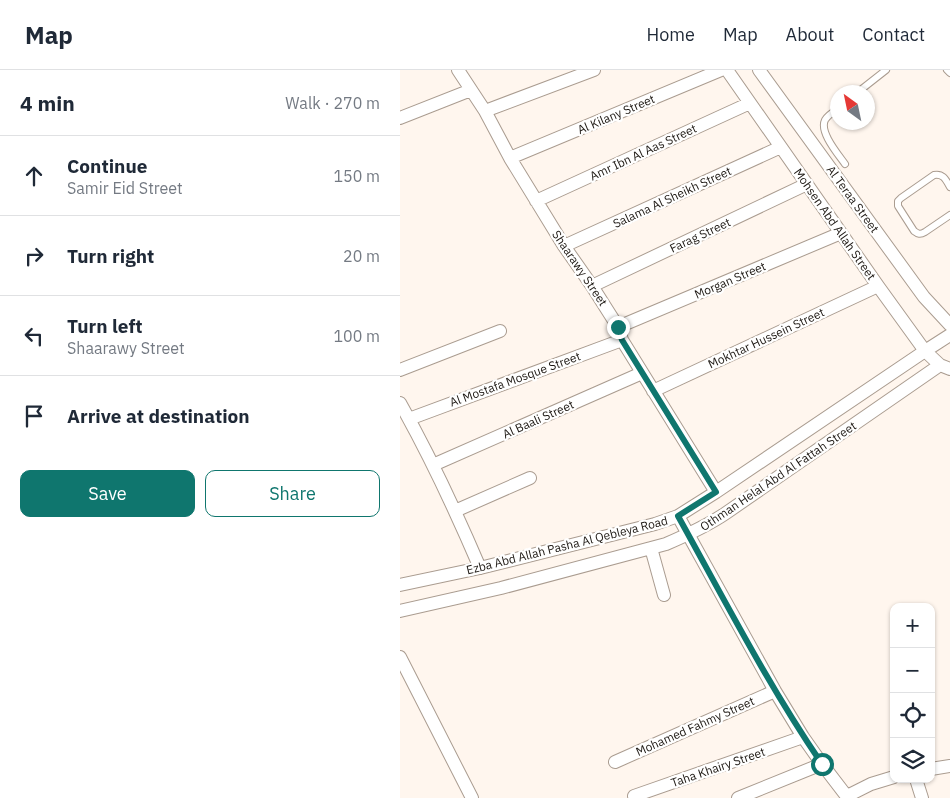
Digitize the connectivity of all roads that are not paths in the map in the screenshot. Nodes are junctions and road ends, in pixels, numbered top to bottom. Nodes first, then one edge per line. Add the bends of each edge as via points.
1 (458, 70) edge
2 (594, 70) edge
3 (721, 70) edge
4 (727, 70) edge
5 (759, 70) edge
6 (886, 70) edge
7 (947, 70) edge
8 (950, 73) edge
9 (867, 85) edge
10 (471, 90) junction
11 (750, 103) junction
12 (485, 111) junction
13 (830, 115) edge
14 (400, 118) edge
15 (781, 147) junction
16 (510, 158) junction
17 (845, 164) dead end
18 (807, 184) junction
19 (950, 187) edge
20 (536, 201) junction
21 (950, 215) edge
22 (841, 233) junction
23 (564, 246) junction
24 (592, 286) junction
25 (878, 286) junction
26 (950, 325) edge
27 (618, 327) junction
28 (500, 331) dead end
29 (950, 335) edge
30 (622, 340) junction
31 (925, 350) junction
32 (945, 367) edge
33 (400, 370) edge
34 (642, 373) junction
35 (653, 391) junction
36 (400, 403) edge
37 (409, 419) junction
38 (433, 466) junction
39 (530, 478) dead end
40 (716, 492) junction
41 (455, 511) junction
42 (678, 516) junction
43 (688, 535) junction
44 (651, 548) junction
45 (480, 568) junction
46 (400, 585) edge
47 (664, 595) dead end
48 (400, 611) edge
49 (400, 657) edge
50 (775, 691) junction
51 (803, 737) junction
52 (615, 762) dead end
53 (822, 764) junction
54 (950, 766) edge
55 (935, 768) edge
56 (890, 778) edge
57 (917, 783) edge
58 (634, 796) dead end
59 (847, 797) edge
60 (472, 798) edge
61 (738, 798) edge
62 (922, 798) edge

1 - 10 street, Shaarawy Street
2 - 12 street
3 - 16 street, Al Kilany Street
4 - 11 street, Mohsen Abd Allah Street
5 - 26 street, Al Teraa Street via 903,269
6 - 9 lane
7 - 8 lane
10 - 12 street, Shaarawy Street
10 - 14 street
11 - 15 street, Mohsen Abd Allah Street
11 - 20 street, Amr Ibn Al Aas Street
12 - 16 street, Shaarawy Street
13 - 17 lane via 824,129
15 - 18 street, Mohsen Abd Allah Street
15 - 23 street, Salama Al Sheikh Street
16 - 20 street, Shaarawy Street
18 - 22 street, Mohsen Abd Allah Street
18 - 24 street, Farag Street
19 - 21 lane via 944,177 934,176 901,198 898,206 917,234
20 - 23 street, Shaarawy Street
22 - 25 street, Mohsen Abd Allah Street
22 - 27 street, Morgan Street
23 - 24 street, Shaarawy Street
24 - 27 street, Shaarawy Street
25 - 31 street, Mohsen Abd Allah Street
25 - 35 street, Mokhtar Hussein Street
27 - 30 street, Shaarawy Street
28 - 33 street
29 - 31 street, Ezba Abd Allah Pasha Al Qebleya Road
30 - 34 street, Shaarawy Street
30 - 37 street, Al Mostafa Mosque Street
31 - 32 street, Mohsen Abd Allah Street
31 - 40 street, Ezba Abd Allah Pasha Al Qebleya Road
32 - 43 street, Othman Helal Abd Al Fattah Street
34 - 35 street, Shaarawy Street
34 - 38 street, Al Baali Street
35 - 40 street, Shaarawy Street
36 - 37 street
37 - 38 street
38 - 41 street
39 - 41 street
40 - 42 street, Ezba Abd Allah Pasha Al Qebleya Road
41 - 45 street
42 - 43 street
42 - 45 street, Ezba Abd Allah Pasha Al Qebleya Road
43 - 44 street, Othman Helal Abd Al Fattah Street
43 - 50 street
44 - 47 street
44 - 48 street, Othman Helal Abd Al Fattah Street
45 - 46 street, Ezba Abd Allah Pasha Al Qebleya Road
49 - 60 street
50 - 51 street
50 - 52 street, Mohamed Fahmy Street
51 - 53 street
51 - 58 street, Taha Khairy Street
53 - 59 street
53 - 61 street
54 - 55 street
56 - 59 street
57 - 62 street

